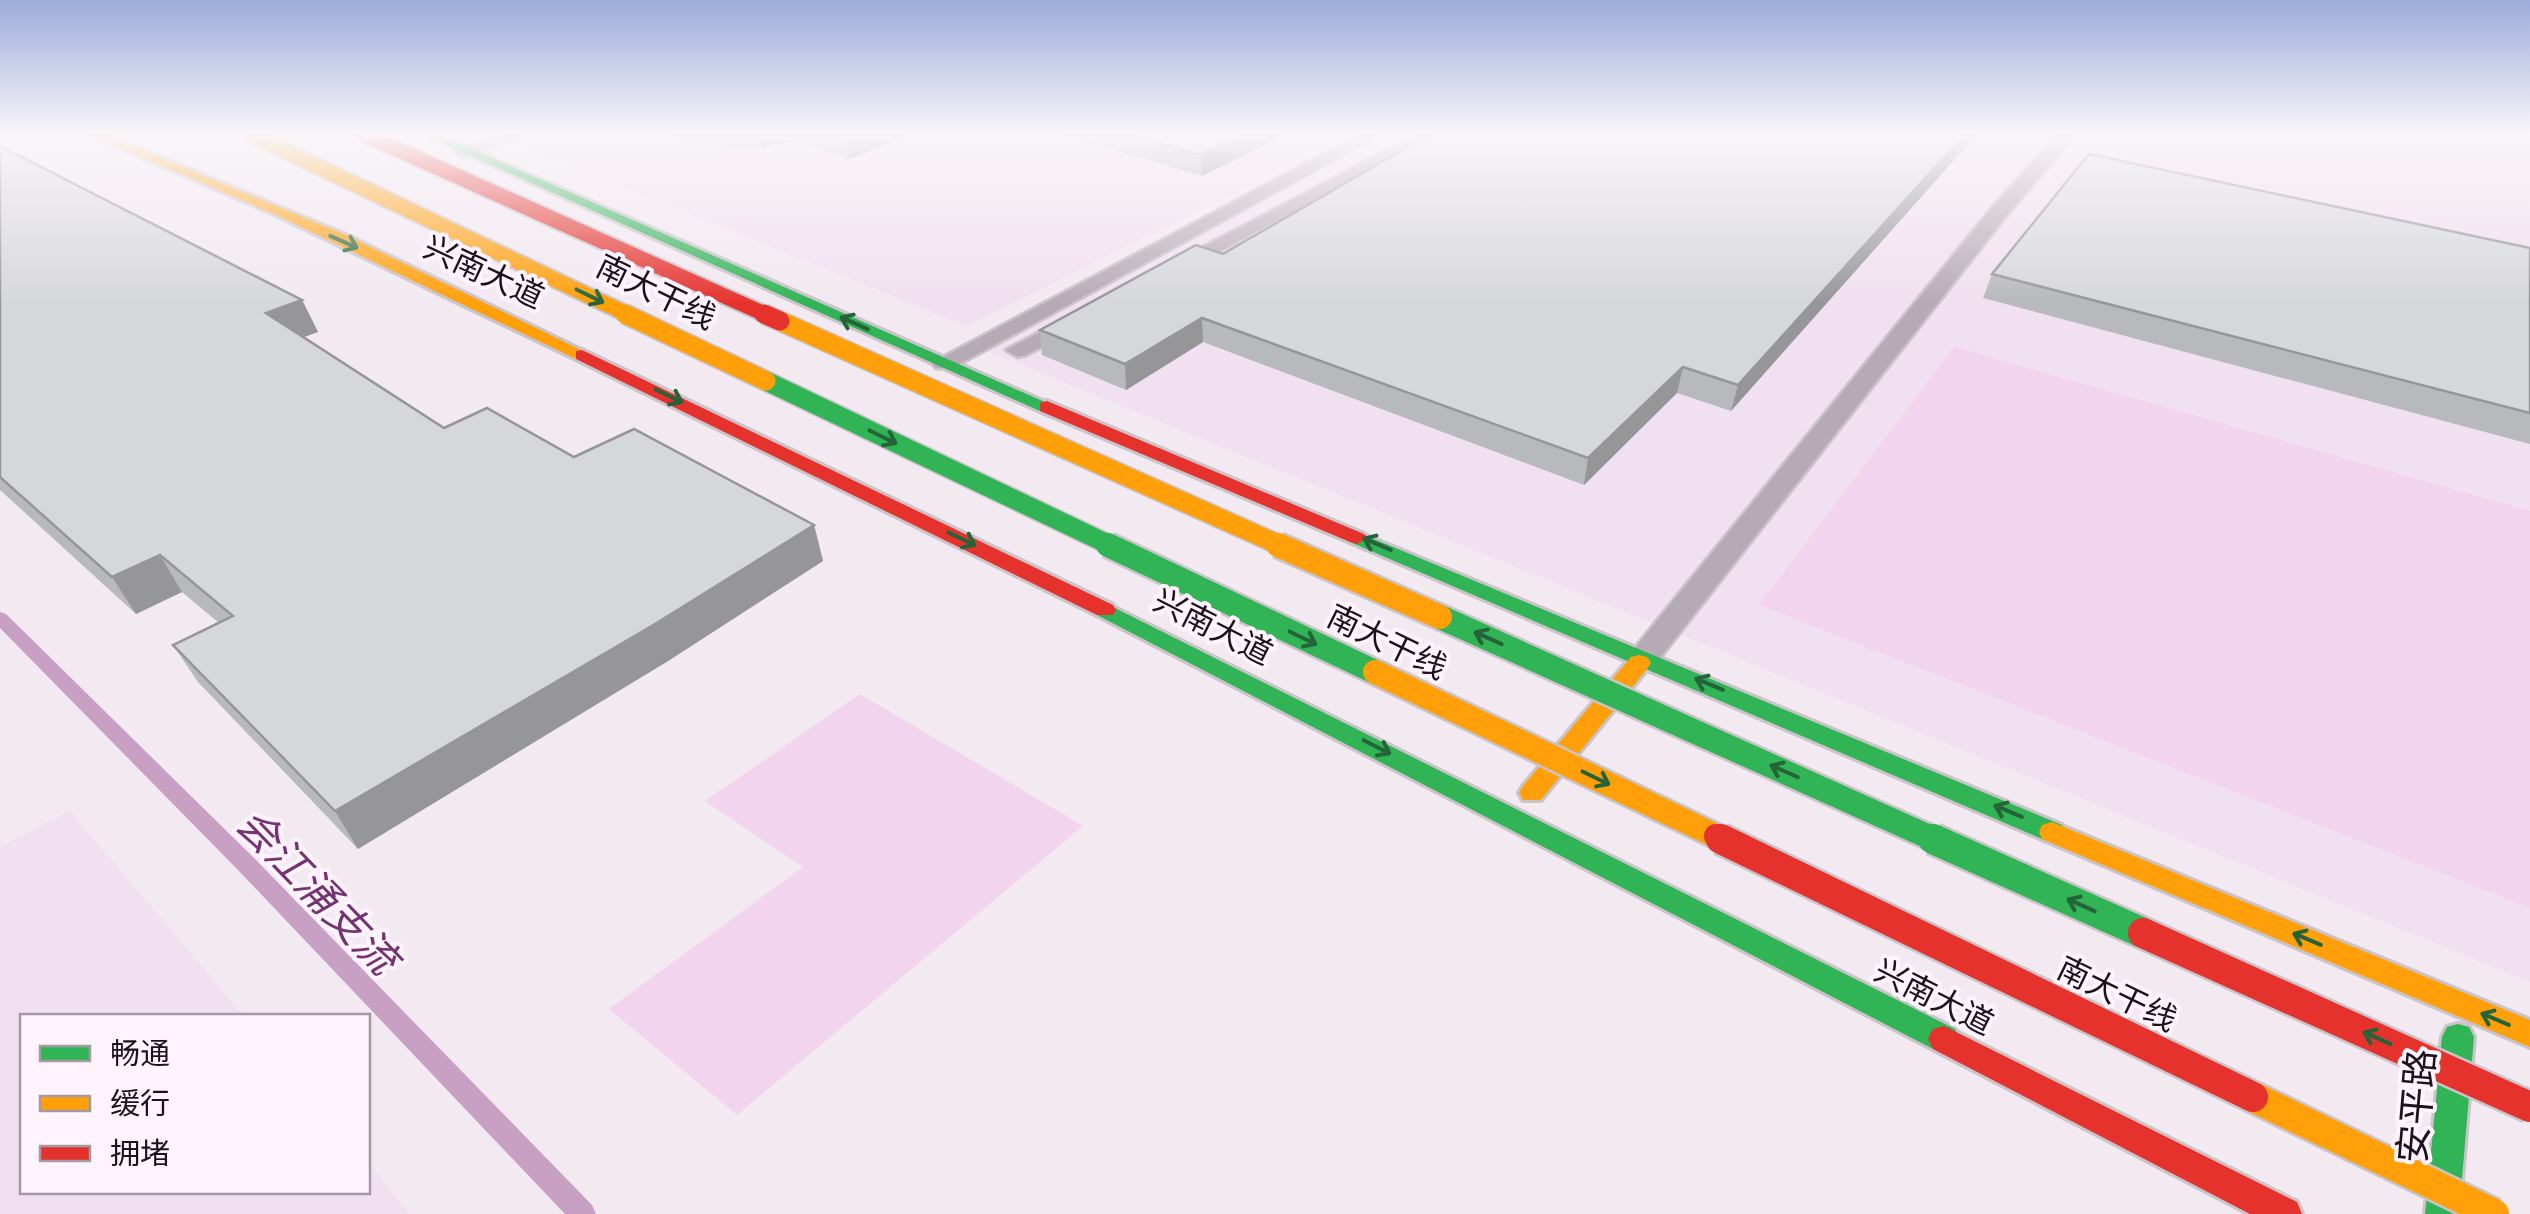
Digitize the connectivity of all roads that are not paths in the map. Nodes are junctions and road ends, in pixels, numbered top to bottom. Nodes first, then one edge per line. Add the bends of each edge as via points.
1 (230, 191) edge
2 (368, 191) edge
3 (489, 191) edge
4 (552, 191) edge
5 (1267, 191) edge
6 (1322, 191) edge
7 (2018, 191) edge
8 (1156, 278) edge
9 (1104, 305) edge
10 (1018, 350) dead end
11 (944, 362) junction
12 (1644, 656) junction
13 (1513, 816) junction
14 (2461, 1004) junction
15 (2530, 1034) edge
16 (2530, 1106) edge
17 (2285, 1214) edge
18 (2442, 1214) edge
19 (2494, 1214) edge

1 -> 13 main road, 兴南大道 via 712,417
2 -> 19 main road, 南大干线, bridge
16 -> 3 main road, 南大干线, bridge
11 -> 4 main road
5 - 11 lane
6 - 8 lane
7 - 12 lane
9 - 10 lane
12 -> 11 main road
12 - 13 main road
14 -> 12 main road
13 - 17 main road, 兴南大道
15 -> 14 main road
14 - 18 main road, 安平路

